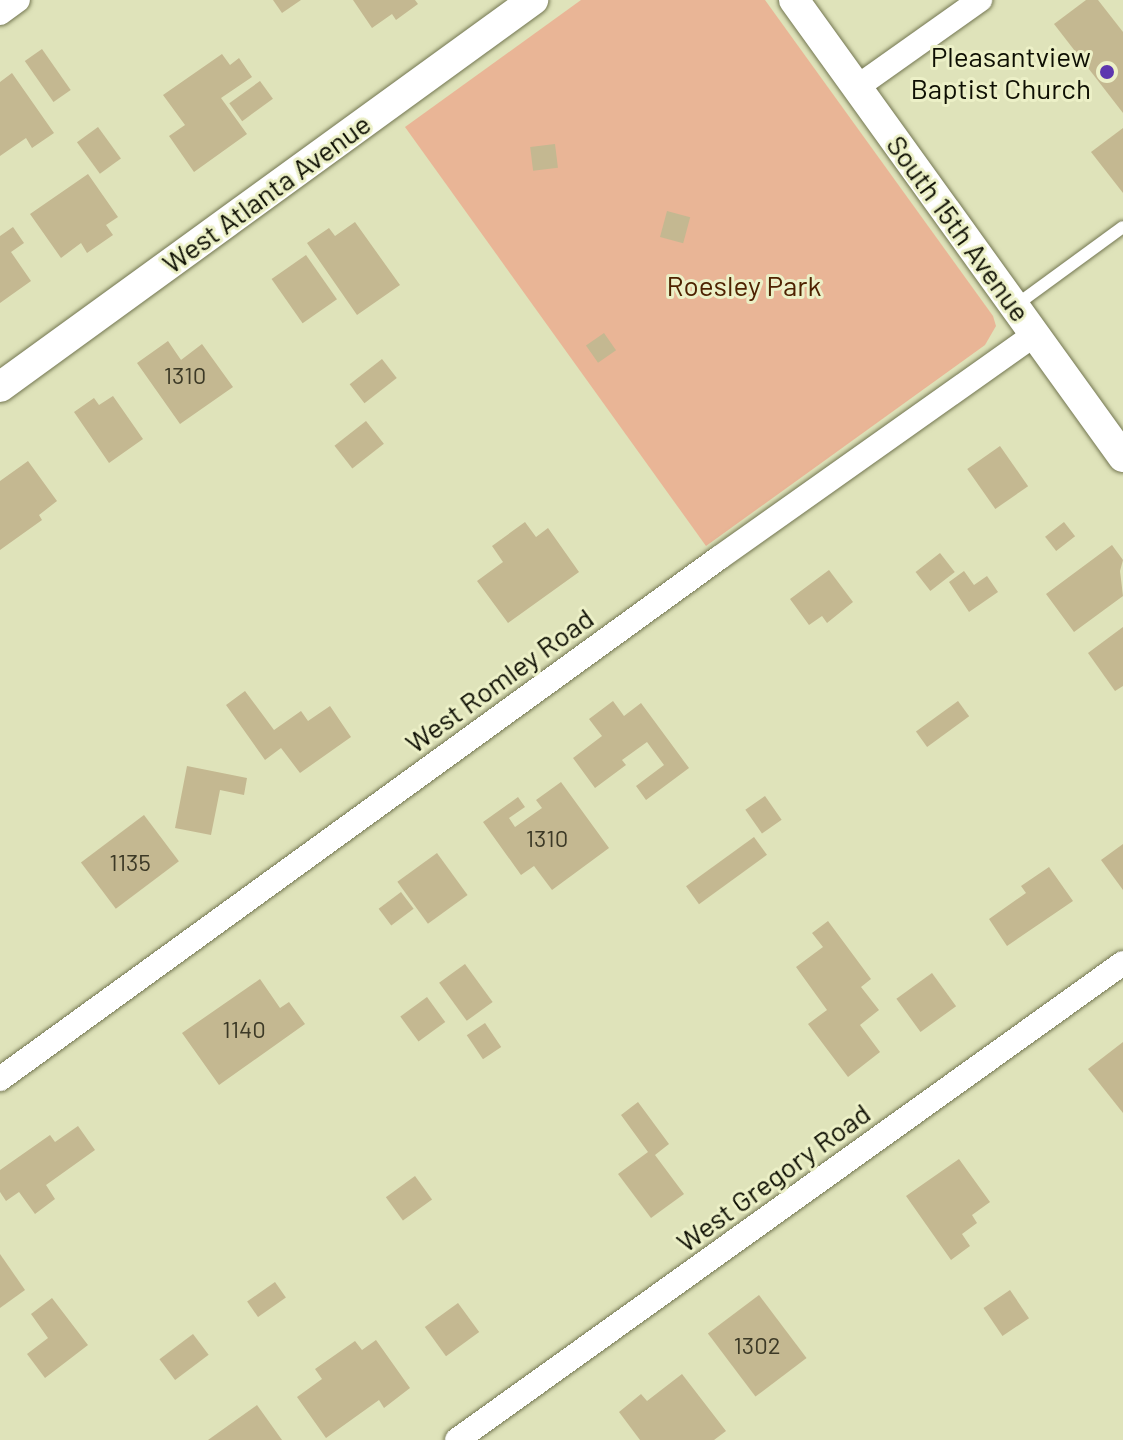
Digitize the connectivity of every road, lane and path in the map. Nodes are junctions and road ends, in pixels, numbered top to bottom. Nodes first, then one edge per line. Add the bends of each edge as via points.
1 (18, 0) edge
2 (533, 0) edge
3 (794, 0) edge
4 (980, 0) edge
5 (0, 13) edge
6 (857, 87) junction
7 (1123, 227) edge
8 (1015, 305) junction
9 (1035, 334) junction
10 (0, 387) edge
11 (1123, 457) edge
12 (1123, 963) edge
13 (0, 1079) edge
14 (457, 1440) edge

1 - 5 street
2 - 10 street, West Atlanta Avenue
3 - 6 street, South 15th Avenue
4 - 6 street
6 - 8 street, South 15th Avenue
7 - 8 lane
8 - 9 street, South 15th Avenue
9 - 11 street, South 15th Avenue
9 - 13 street, West Romley Road
12 - 14 street, West Gregory Road

